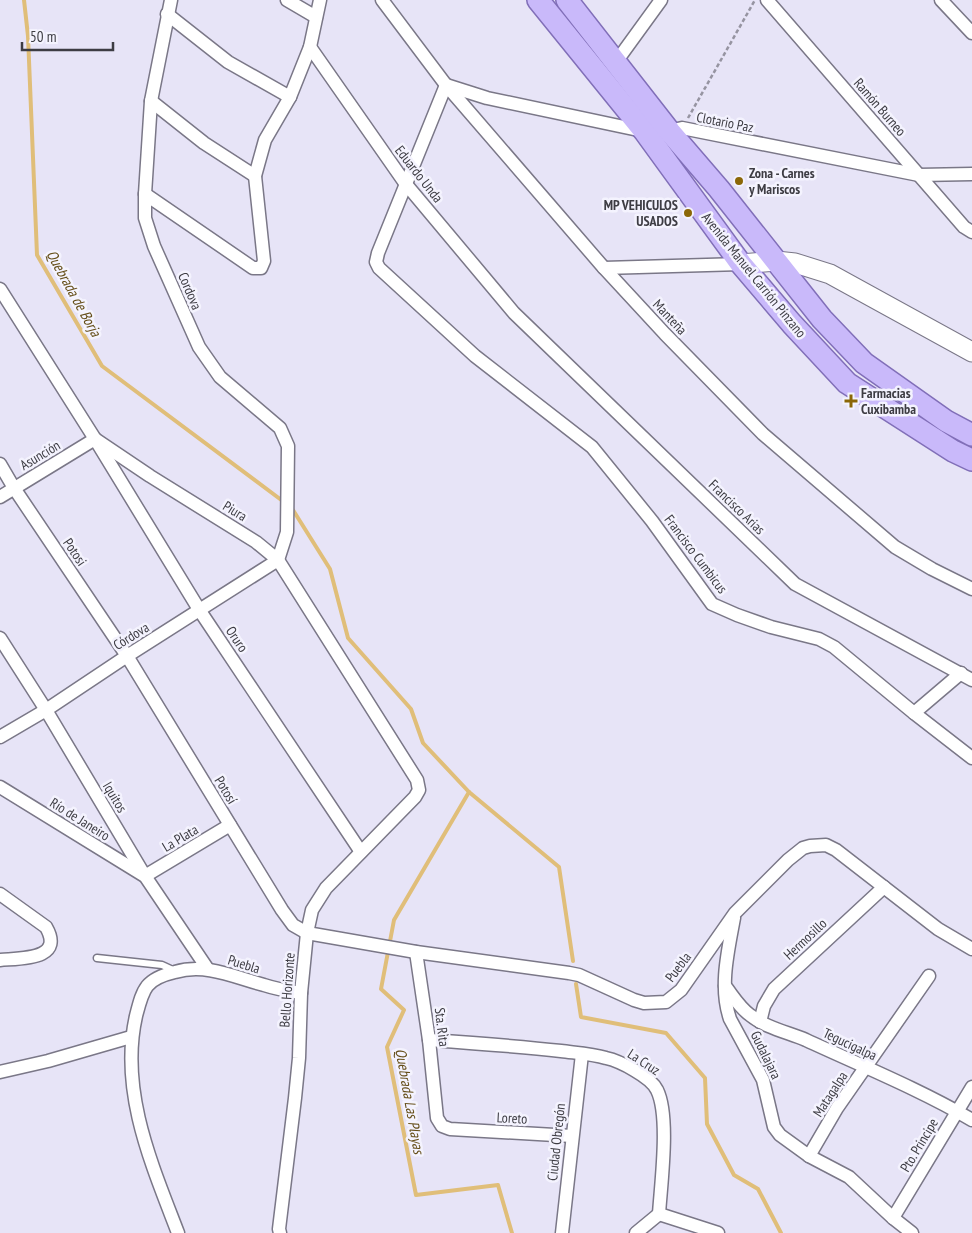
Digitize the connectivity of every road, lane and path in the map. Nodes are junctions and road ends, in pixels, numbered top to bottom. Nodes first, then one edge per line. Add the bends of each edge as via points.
1 (171, 0) edge
2 (287, 0) edge
3 (320, 0) edge
4 (382, 0) edge
5 (538, 0) edge
6 (567, 0) edge
7 (661, 0) edge
8 (755, 0) edge
9 (767, 0) edge
10 (941, 0) edge
11 (167, 14) junction
12 (316, 17) junction
13 (972, 33) edge
14 (310, 47) junction
15 (616, 62) junction
16 (446, 85) junction
17 (290, 97) junction
18 (151, 101) junction
19 (676, 130) junction
20 (645, 132) junction
21 (972, 174) edge
22 (255, 176) junction
23 (919, 176) junction
24 (405, 183) junction
25 (145, 194) junction
26 (972, 232) edge
27 (776, 261) junction
28 (741, 264) junction
29 (604, 268) junction
30 (0, 289) edge
31 (514, 312) joint
32 (972, 352) edge
33 (972, 435) edge
34 (95, 439) junction
35 (972, 460) edge
36 (0, 464) edge
37 (14, 488) junction
38 (0, 497) edge
39 (278, 560) junction
40 (972, 589) edge
41 (200, 611) junction
42 (0, 638) edge
43 (127, 656) junction
44 (967, 676) edge
45 (46, 710) junction
46 (914, 713) junction
47 (0, 737) edge
48 (972, 758) edge
49 (0, 787) edge
50 (419, 790) joint
51 (230, 825) junction
52 (361, 852) junction
53 (145, 876) junction
54 (884, 888) junction
55 (0, 894) edge
56 (735, 913) junction
57 (307, 933) junction
58 (972, 949) edge
59 (416, 952) junction
60 (97, 958) dead end
61 (0, 960) edge
62 (207, 968) junction
63 (176, 971) junction
64 (929, 976) dead end
65 (724, 984) junction
66 (301, 993) junction
67 (760, 1022) junction
68 (132, 1037) junction
69 (429, 1040) junction
70 (582, 1054) junction
71 (865, 1067) junction
72 (0, 1072) edge
73 (972, 1087) edge
74 (957, 1111) junction
75 (972, 1120) edge
76 (450, 1129) joint
77 (572, 1136) junction
78 (809, 1156) junction
79 (659, 1214) junction
80 (893, 1218) junction
81 (278, 1232) edge
82 (178, 1233) edge
83 (562, 1233) edge
84 (636, 1233) edge
85 (718, 1233) edge
86 (912, 1233) edge

1 - 11 street, Cordova
2 - 12 street
3 - 12 street
4 - 16 street, Manteña
5 - 20 main road, Avenida Manuel Carrión Pinzano
6 - 15 main road, Avenida Manuel Carrión Pinzano
7 - 15 street
8 - 19 path
9 - 23 street, Ramón Burneo
10 - 13 street
11 - 17 street via 228,62
11 - 18 street, Cordova
12 - 14 street
14 - 17 street
14 - 24 street, Eduardo Unda
15 - 19 main road, Avenida Manuel Carrión Pinzano
16 - 20 street, Clotario Paz via 487,98
16 - 24 street
16 - 29 street, Manteña
17 - 22 street via 265,140
18 - 22 street via 204,143
18 - 25 street, Cordova
19 - 20 street, Clotario Paz
19 - 23 street, Clotario Paz
19 - 27 main road, Avenida Manuel Carrión Pinzano
20 - 28 main road, Avenida Manuel Carrión Pinzano
21 - 23 street, Clotario Paz
22 - 25 street via 264,261 261,268 253,268
23 - 26 street, Ramón Burneo
24 - 31 street, Eduardo Unda
24 - 46 street, Francisco Cumbicus via 378,253 376,262 379,268 475,356 592,446 712,604 770,627 819,639 834,647
25 - 39 street, Cordova via 145,218 154,246 199,347 220,377 280,428 288,446 287,532
27 - 28 street
27 - 32 street via 795,263 830,274
27 - 33 main road, Avenida Manuel Carrión Pinzano via 822,319 864,363 946,421
28 - 29 street
28 - 35 main road, Avenida Manuel Carrión Pinzano via 847,383
29 - 40 street, Manteña via 763,434 895,547
30 - 34 street, Piura
31 - 44 street, Francisco Arias via 796,584
34 - 37 street, Asunción
34 - 39 street, Piura via 256,542
34 - 41 street, Oruro
36 - 37 street, Potosi
37 - 38 street, Asunción
37 - 43 street, Potosi
39 - 41 street, Córdova
39 - 50 street, Piura via 417,780
41 - 43 street, Córdova
41 - 52 street, Oruro
42 - 45 street, Iquitos
43 - 45 street, Córdova
43 - 51 street, Potosí
44 - 46 street
45 - 47 street, Córdova
45 - 53 street, Iquitos
46 - 48 street, Francisco Cumbicus
49 - 53 street, Río de Janeiro
50 - 52 street, Bello Horizonte via 416,797
51 - 53 street, La Plata
51 - 57 street, Potosí via 282,910 293,925
52 - 57 street, Bello Horizonte via 326,888 312,910
53 - 62 street, Iquitos
54 - 56 street, Puebla via 836,850 826,845 810,846 788,860
54 - 58 street, Puebla via 938,929
54 - 67 street, Hermosillo via 774,989 764,1006
55 - 61 street via 46,926 50,934 50,944 37,957
56 - 59 street, Puebla via 681,990 666,1002 634,1000 569,973
56 - 65 street, Gudalajara
57 - 59 street, Puebla
57 - 66 street, Bello Horizonte
59 - 69 street, Sta. Rita
60 - 63 lane via 162,965
62 - 63 street
62 - 66 street, Puebla
63 - 68 street via 151,981 145,987
64 - 71 street, Matagalpa
65 - 67 street, Tegucigalpa via 739,1006
65 - 78 street, Gudalajara via 730,1019 766,1086 774,1127
66 - 81 street, Bello Horizonte via 296,1090
67 - 71 street, Tegucigalpa
68 - 72 street
68 - 82 street via 132,1082 136,1106 150,1160
69 - 70 street, La Cruz
69 - 76 street, Sta. Rita via 437,1118 442,1126
70 - 77 street, Ciudad Obregón
70 - 79 street, La Cruz via 607,1058 627,1066 656,1088 664,1120
71 - 74 street, Tegucigalpa
71 - 78 street, Matagalpa
73 - 74 street, Pto. Principe
74 - 75 street, Tegucigalpa
74 - 80 street, Pto. Principe
76 - 77 street, Loreto
77 - 83 street, Ciudad Obregón
78 - 80 street, Gudalajara via 849,1177
79 - 84 street
79 - 85 street
80 - 86 street, Gudalajara

